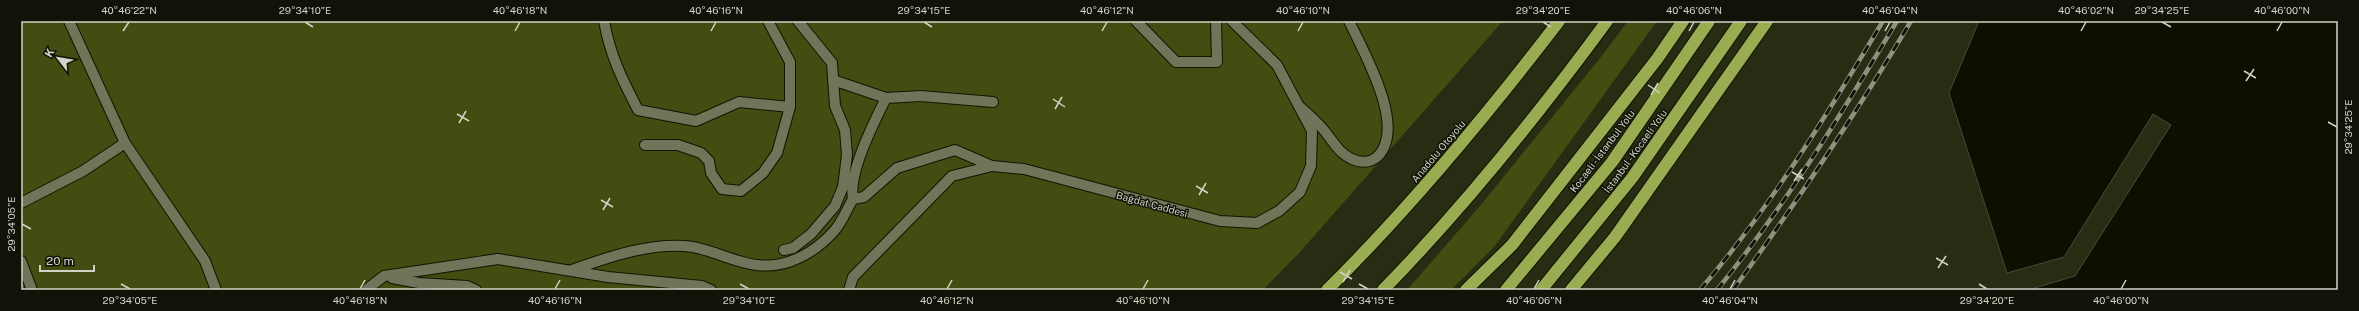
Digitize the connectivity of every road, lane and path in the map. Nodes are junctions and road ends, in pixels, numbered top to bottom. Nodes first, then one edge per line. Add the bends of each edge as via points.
1 (69, 21) edge
2 (604, 21) edge
3 (768, 21) edge
4 (798, 21) edge
5 (1136, 21) edge
6 (1216, 21) edge
7 (1232, 21) edge
8 (1349, 21) edge
9 (1559, 21) edge
10 (1607, 21) edge
11 (1683, 21) edge
12 (1709, 21) edge
13 (1741, 21) edge
14 (1767, 21) edge
15 (833, 80) junction
16 (886, 98) junction
17 (993, 102) dead end
18 (790, 106) junction
19 (1299, 106) junction
20 (125, 144) junction
21 (645, 145) dead end
22 (992, 166) junction
23 (853, 199) junction
24 (21, 204) edge
25 (784, 250) dead end
26 (21, 261) edge
27 (570, 270) junction
28 (384, 276) junction
29 (32, 290) edge
30 (216, 290) edge
31 (366, 290) edge
32 (476, 290) edge
33 (711, 290) edge
34 (849, 290) edge
35 (1327, 290) edge
36 (1383, 290) edge
37 (1466, 290) edge
38 (1506, 290) edge
39 (1541, 290) edge
40 (1571, 290) edge

1 - 20 street
2 - 18 street via 608,48 638,110 696,121 739,102
3 - 18 street via 790,62
4 - 15 street via 832,63
5 - 6 street via 1176,62 1218,62
7 - 19 street, Bağdat Caddesi via 1277,65
8 - 19 street via 1378,81 1388,121 1386,143 1381,153 1372,160 1362,162 1351,159 1339,150 1323,129
9 - 35 highway, Anadolu Otoyolu via 1433,176 1369,248
10 - 36 highway via 1566,76 1468,196
11 - 37 highway via 1657,59 1512,245
12 - 38 highway, Kocaeli - İstanbul Yolu via 1612,162
13 - 39 highway, İstanbul - Kocaeli Yolu via 1632,178
14 - 40 highway via 1619,231
15 - 16 street
15 - 25 street via 835,106 845,130 847,154 843,187 835,206 811,234 793,248
16 - 17 street via 921,96
16 - 23 street via 870,128 851,188
18 - 21 street via 778,153 763,173 741,191 722,189 711,173 709,161 701,153 678,145
19 - 22 street, Bağdat Caddesi via 1312,131 1311,166 1300,192 1280,212 1257,223 1220,221 1024,169
20 - 24 street via 83,171
20 - 30 street via 205,260
22 - 23 street via 955,150 897,168 864,197
22 - 34 street, Bağdat Caddesi via 952,176 853,278
23 - 27 street via 835,230 805,256 779,264 757,265 692,247 653,248 609,256
26 - 29 street
27 - 28 street via 498,258
27 - 33 street via 608,277 702,286
28 - 31 street
28 - 32 street via 419,283 467,286

